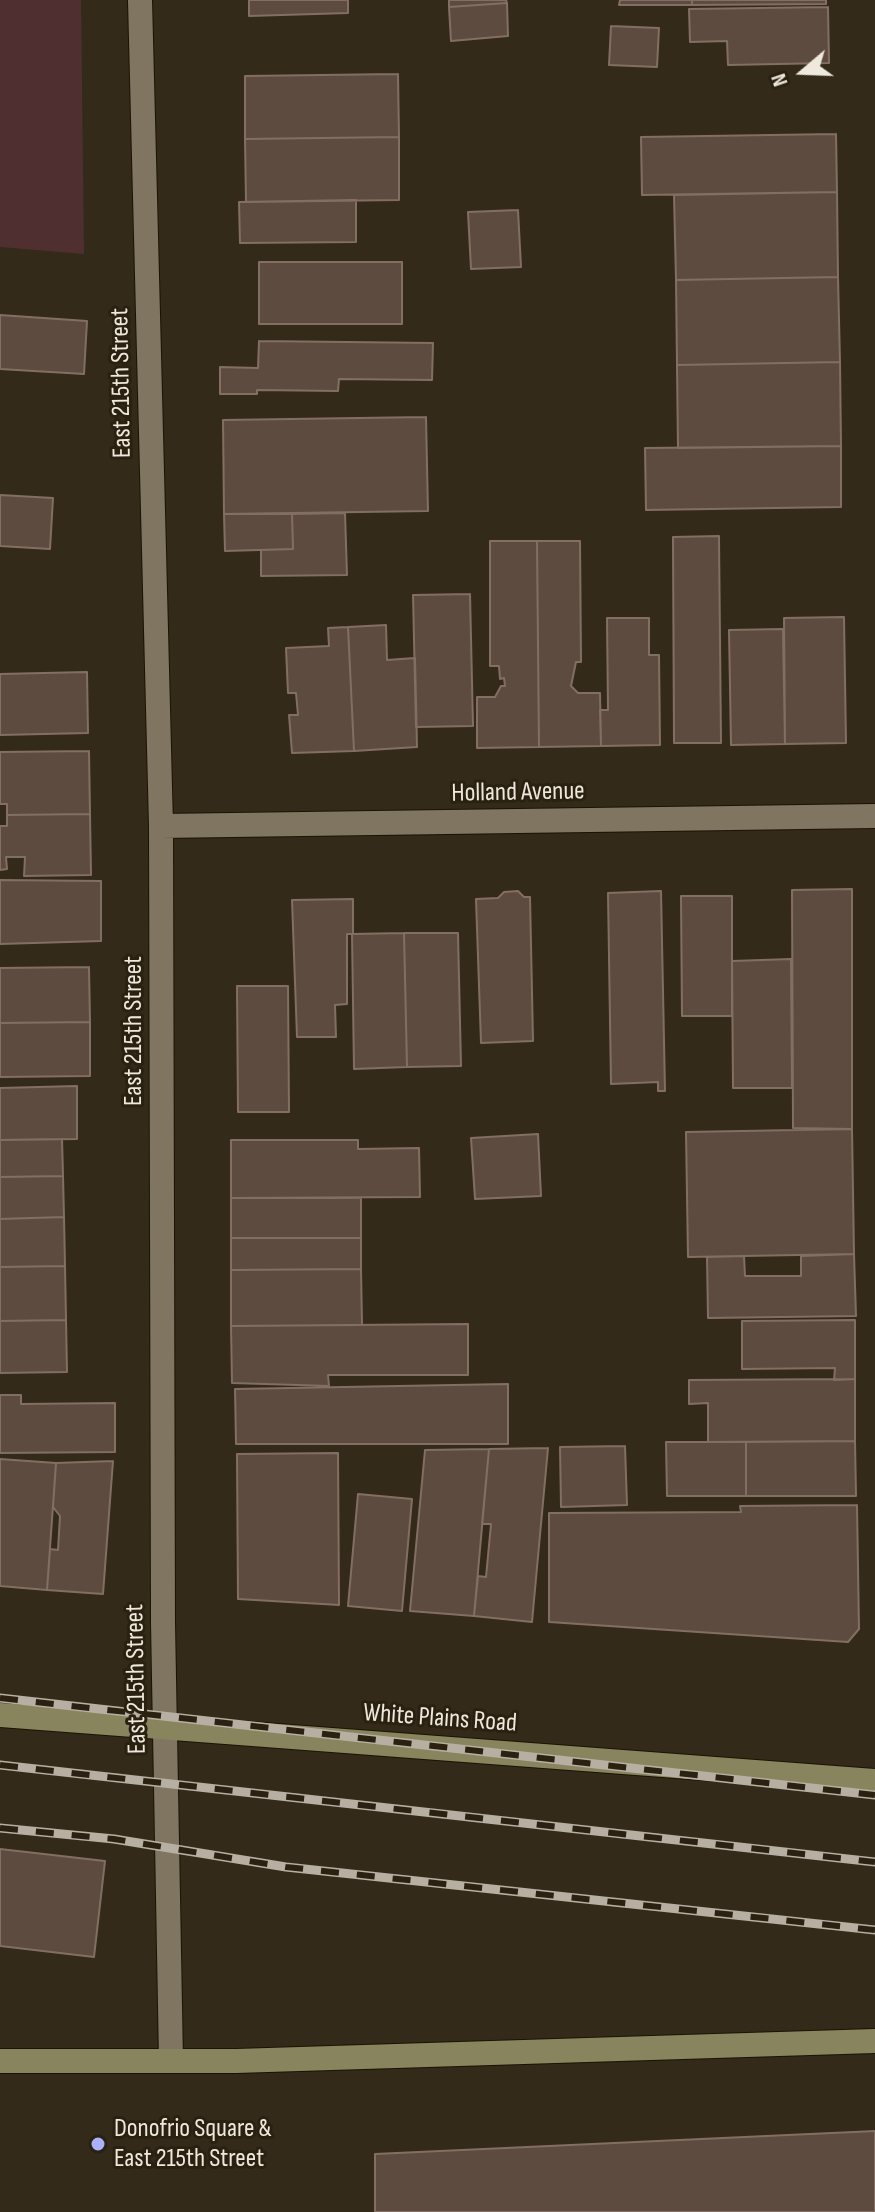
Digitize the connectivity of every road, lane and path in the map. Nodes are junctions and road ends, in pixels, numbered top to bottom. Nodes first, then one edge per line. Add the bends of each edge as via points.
1 (140, 0) edge
2 (875, 816) edge
3 (161, 826) junction
4 (0, 1715) edge
5 (165, 1726) junction
6 (875, 1781) edge
7 (875, 2041) edge
8 (0, 2061) edge
9 (171, 2061) junction

1 - 3 street, East 215th Street
2 - 3 street, Holland Avenue
3 - 5 street, East 215th Street
4 - 5 main road, White Plains Road
5 - 6 main road, White Plains Road
5 - 9 street, East 215th Street
7 - 9 main road
8 - 9 main road

